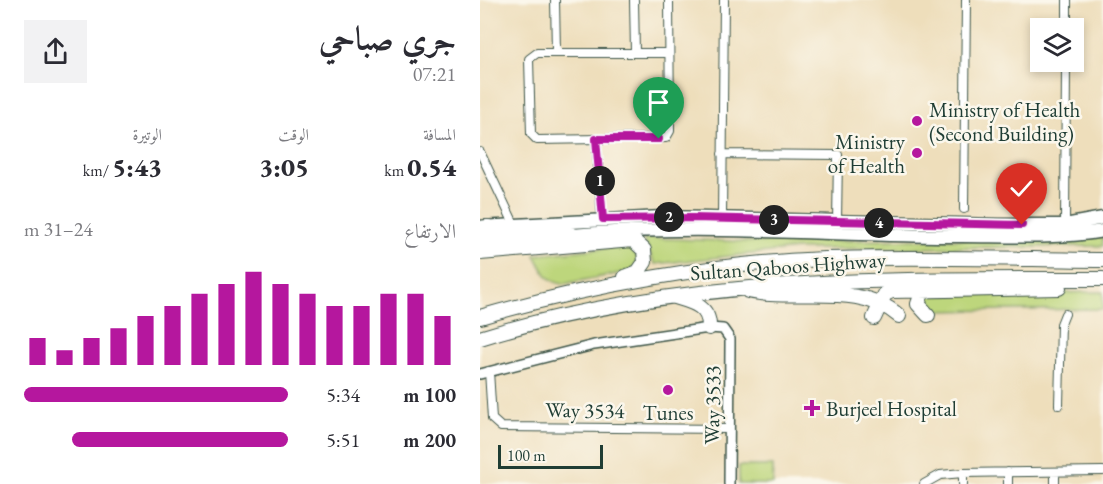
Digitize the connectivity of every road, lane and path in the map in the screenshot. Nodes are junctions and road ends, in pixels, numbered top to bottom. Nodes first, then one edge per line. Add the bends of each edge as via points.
1 (555, 0) edge
2 (634, 0) edge
3 (669, 0) edge
4 (724, 0) edge
5 (966, 0) edge
6 (1067, 0) edge
7 (1067, 18) edge
8 (556, 51) junction
9 (635, 52) junction
10 (669, 53) junction
11 (1066, 72) edge
12 (596, 139) junction
13 (480, 152) edge
14 (722, 154) junction
15 (964, 209) dead end
16 (1103, 218) edge
17 (603, 219) junction
18 (722, 219) junction
19 (837, 222) junction
20 (1065, 225) junction
21 (515, 226) junction
22 (1103, 231) edge
23 (482, 232) edge
24 (573, 235) junction
25 (986, 236) junction
26 (480, 251) edge
27 (1103, 260) edge
28 (1103, 279) edge
29 (1103, 285) edge
30 (735, 287) junction
31 (602, 288) junction
32 (932, 290) junction
33 (670, 296) junction
34 (879, 303) junction
35 (1065, 314) dead end
36 (928, 315) dead end
37 (899, 316) dead end
38 (480, 317) edge
39 (874, 318) dead end
40 (716, 328) junction
41 (480, 338) edge
42 (484, 373) edge
43 (1059, 405) dead end
44 (729, 429) junction
45 (1103, 471) edge
46 (963, 472) junction
47 (1008, 472) junction
48 (1055, 472) junction
49 (729, 484) edge
50 (924, 484) edge
51 (963, 484) edge
52 (1008, 484) edge
53 (1055, 484) edge

1 - 8 street
2 - 9 street
3 - 10 street
4 - 14 street
5 - 15 street
6 - 7 street
8 - 9 street
8 - 12 street via 537,52 529,59 531,134 537,140
9 - 10 street
10 - 12 street via 670,131 666,138
11 - 20 street
12 - 17 street
13 - 21 street
14 - 18 street
14 - 19 street via 838,154
16 - 20 main road
17 - 18 main road
17 - 21 main road
18 - 19 main road
19 - 20 main road
20 - 22 main road via 1073,230
20 - 25 main road via 1058,232
21 - 23 highway via 510,235
22 - 25 main road via 1065,236
23 - 24 highway
24 - 25 main road via 706,230
24 - 26 main road
26 - 31 highway via 629,240 640,244 646,258 641,270
27 - 31 highway, Sultan Qaboos Highway via 824,259 662,276
28 - 30 highway, Sultan Qaboos Highway via 868,280
29 - 32 highway
30 - 33 highway, Sultan Qaboos Highway
30 - 34 highway via 763,294 852,297
31 - 38 highway, Sultan Qaboos Highway
32 - 34 highway via 892,291
32 - 36 highway via 922,292 918,304
33 - 40 highway via 703,308
33 - 41 highway, Sultan Qaboos Highway via 531,323
34 - 37 highway
34 - 39 highway
35 - 43 street via 1061,324
40 - 42 street via 594,345
40 - 44 street, Way 3533 via 730,339
42 - 44 street, Way 3534 via 492,419 501,427
44 - 49 street, Way 3533
45 - 48 street
46 - 47 street
46 - 50 street via 940,475
46 - 51 street
47 - 48 street
47 - 52 street
48 - 53 street

